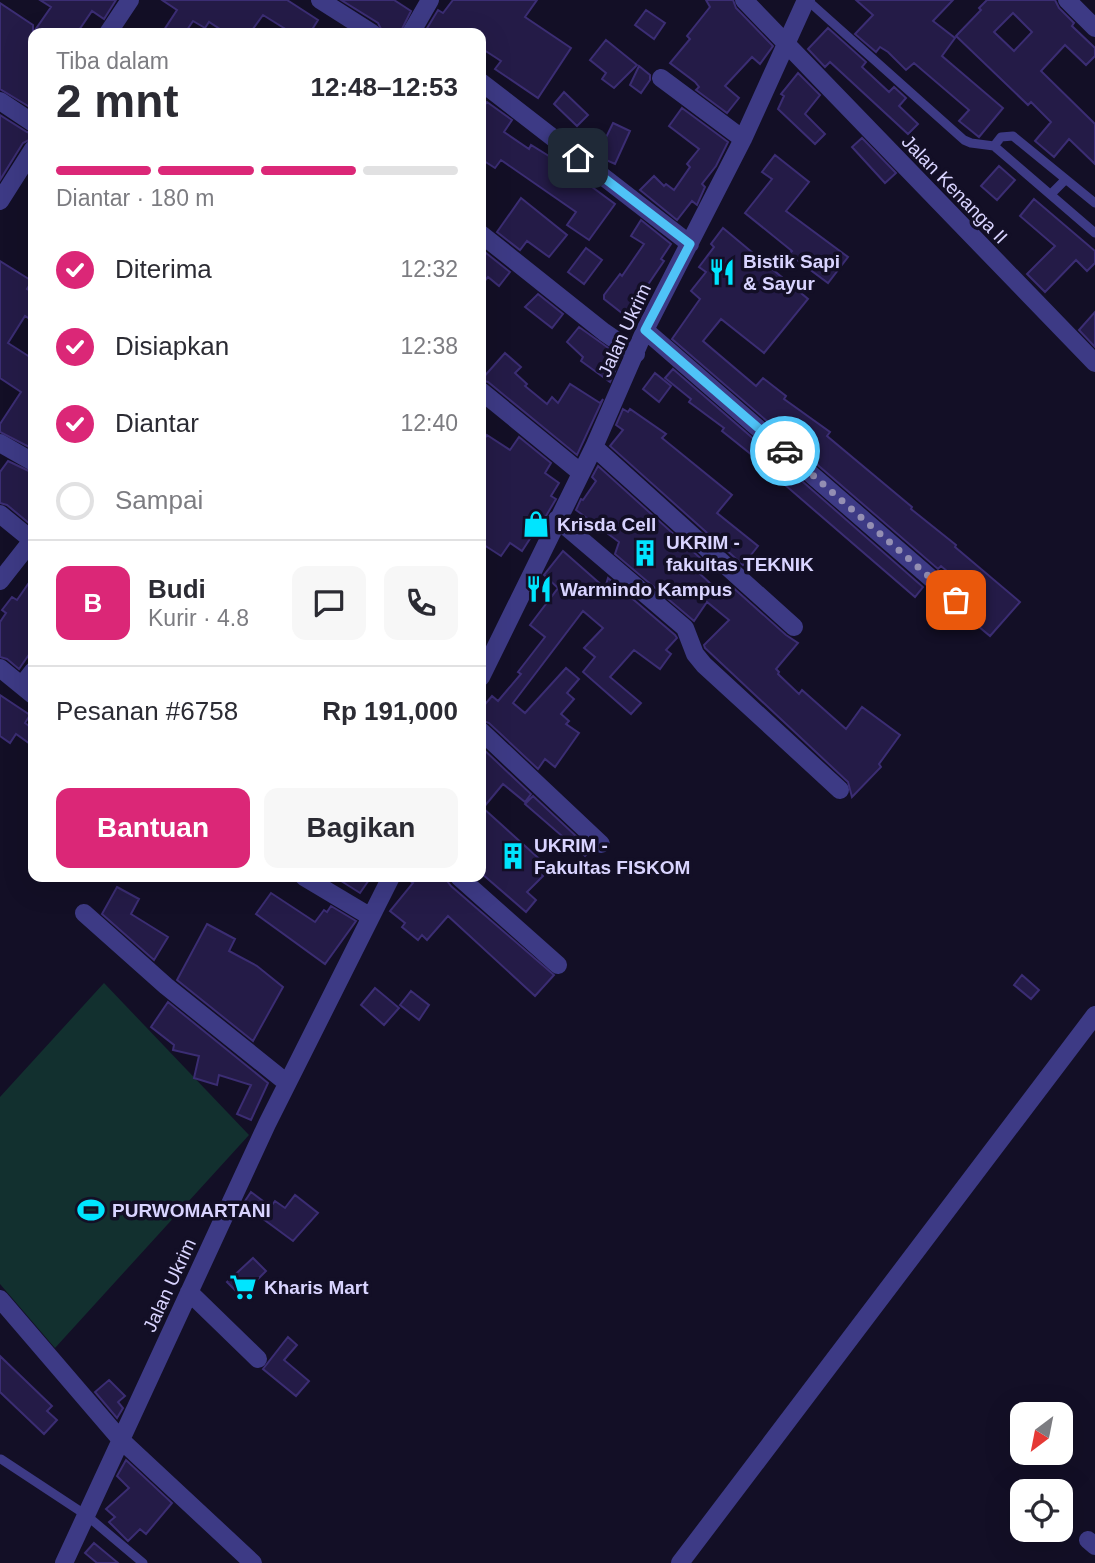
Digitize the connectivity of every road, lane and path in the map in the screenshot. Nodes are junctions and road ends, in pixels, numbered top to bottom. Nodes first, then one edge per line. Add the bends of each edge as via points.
1 (130, 0) edge
2 (320, 0) edge
3 (430, 0) edge
4 (744, 0) edge
5 (807, 0) edge
6 (1069, 1) edge
7 (114, 28) edge
8 (364, 28) edge
9 (416, 28) edge
10 (1095, 28) edge
11 (786, 42) junction
12 (660, 78) dead end
13 (486, 86) edge
14 (0, 102) edge
15 (28, 120) edge
16 (743, 139) junction
17 (994, 146) junction
18 (28, 156) edge
19 (1065, 180) junction
20 (1051, 194) junction
21 (1, 195) edge
22 (1095, 203) edge
23 (1095, 233) edge
24 (486, 238) edge
25 (690, 244) junction
26 (645, 330) junction
27 (636, 354) junction
28 (1095, 363) edge
29 (486, 395) edge
30 (0, 443) edge
31 (594, 447) junction
32 (28, 459) edge
33 (580, 472) junction
34 (0, 514) edge
35 (557, 519) junction
36 (28, 536) edge
37 (28, 546) edge
38 (0, 581) edge
39 (956, 600) dead end
40 (794, 627) dead end
41 (486, 667) edge
42 (0, 668) edge
43 (28, 683) edge
44 (486, 736) edge
45 (840, 790) dead end
46 (601, 844) dead end
47 (312, 882) edge
48 (389, 882) edge
49 (465, 882) edge
50 (84, 914) dead end
51 (371, 918) junction
52 (558, 965) dead end
53 (1095, 1015) edge
54 (287, 1083) junction
55 (189, 1292) junction
56 (0, 1299) edge
57 (258, 1359) dead end
58 (121, 1440) junction
59 (1, 1459) edge
60 (86, 1516) junction
61 (64, 1563) edge
62 (143, 1563) edge
63 (253, 1563) edge
64 (680, 1563) edge

1 - 7 street
2 - 8 street
3 - 9 street
4 - 11 street, Jalan Kenanga II
5 - 11 street, Jalan Ukrim
5 - 17 lane via 964,140
6 - 10 street
11 - 16 street, Jalan Ukrim
11 - 28 street, Jalan Kenanga II
12 - 16 street
13 - 25 street
14 - 15 street
16 - 25 street, Jalan Ukrim
17 - 19 lane via 1002,137 1013,136
17 - 20 lane
18 - 21 street
19 - 20 lane
19 - 22 lane
20 - 23 lane
24 - 27 street
25 - 26 street, Jalan Ukrim
26 - 27 street, Jalan Ukrim
26 - 39 street
27 - 31 street, Jalan Ukrim
29 - 33 street
30 - 32 street
31 - 33 street, Jalan Ukrim
31 - 40 street
33 - 35 street, Jalan Ukrim
34 - 36 street
35 - 41 street, Jalan Ukrim
35 - 45 street via 685,628 704,665
37 - 38 street
42 - 43 street
44 - 46 street
47 - 51 street
48 - 51 street, Jalan Ukrim
49 - 52 street
50 - 54 street
51 - 54 street, Jalan Ukrim
53 - 64 street
54 - 55 street, Jalan Ukrim
55 - 57 street
55 - 58 street, Jalan Ukrim
56 - 58 street
58 - 60 street, Jalan Ukrim
58 - 63 street
59 - 60 lane
60 - 61 street, Jalan Ukrim
60 - 62 lane

